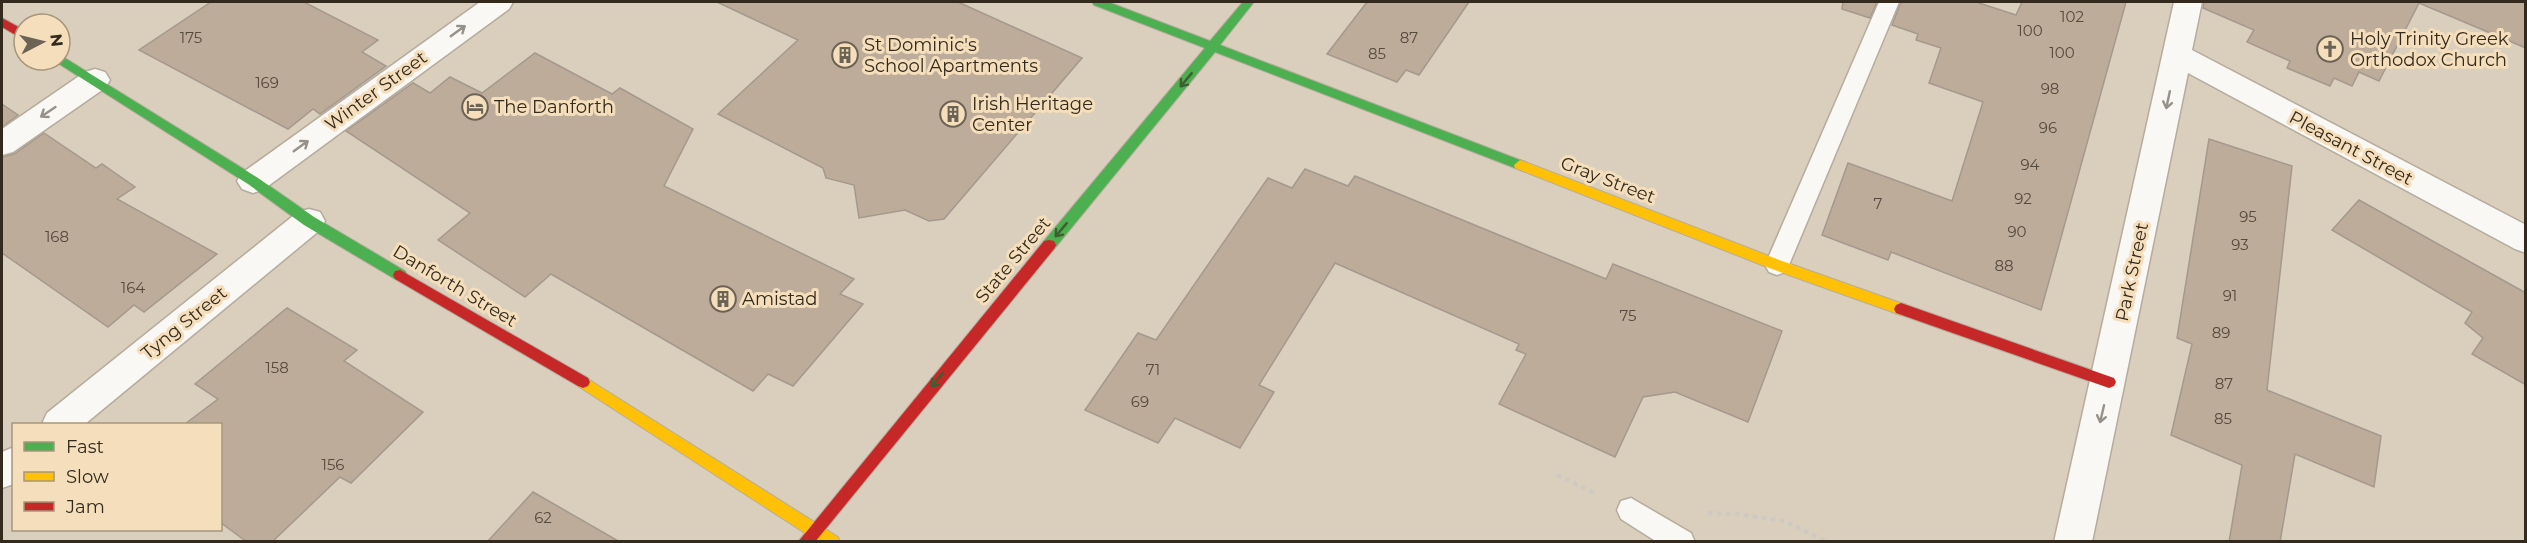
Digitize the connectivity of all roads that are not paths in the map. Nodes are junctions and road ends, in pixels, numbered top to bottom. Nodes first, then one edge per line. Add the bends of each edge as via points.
1 (499, 2) edge
2 (1098, 2) edge
3 (1249, 2) edge
4 (1889, 2) edge
5 (2188, 2) edge
6 (1213, 46) junction
7 (2177, 55) junction
8 (72, 66) edge
9 (95, 80) junction
10 (2, 144) edge
11 (253, 181) junction
12 (309, 221) junction
13 (2526, 240) edge
14 (1777, 265) junction
15 (2109, 382) junction
16 (61, 423) edge
17 (1631, 510) dead end
18 (815, 529) junction
19 (805, 542) edge
20 (833, 542) edge
21 (1681, 542) edge
22 (2073, 542) edge

11 -> 1 street, Winter Street
2 - 6 street, Gray Street
3 - 6 street, State Street
4 - 14 lane
5 - 7 street, Park Street
6 - 14 street, Gray Street
6 -> 18 street, State Street
7 - 13 street, Pleasant Street
7 -> 15 street, Park Street
8 - 9 street, Danforth Street
9 -> 10 street
9 - 11 street, Danforth Street
11 - 12 street, Danforth Street
12 - 16 street, Tyng Street
12 - 18 street, Danforth Street via 591,387
14 - 15 street, Gray Street
15 -> 22 street, Park Street
17 - 21 lane
18 - 19 street, State Street
18 - 20 street, Danforth Street

